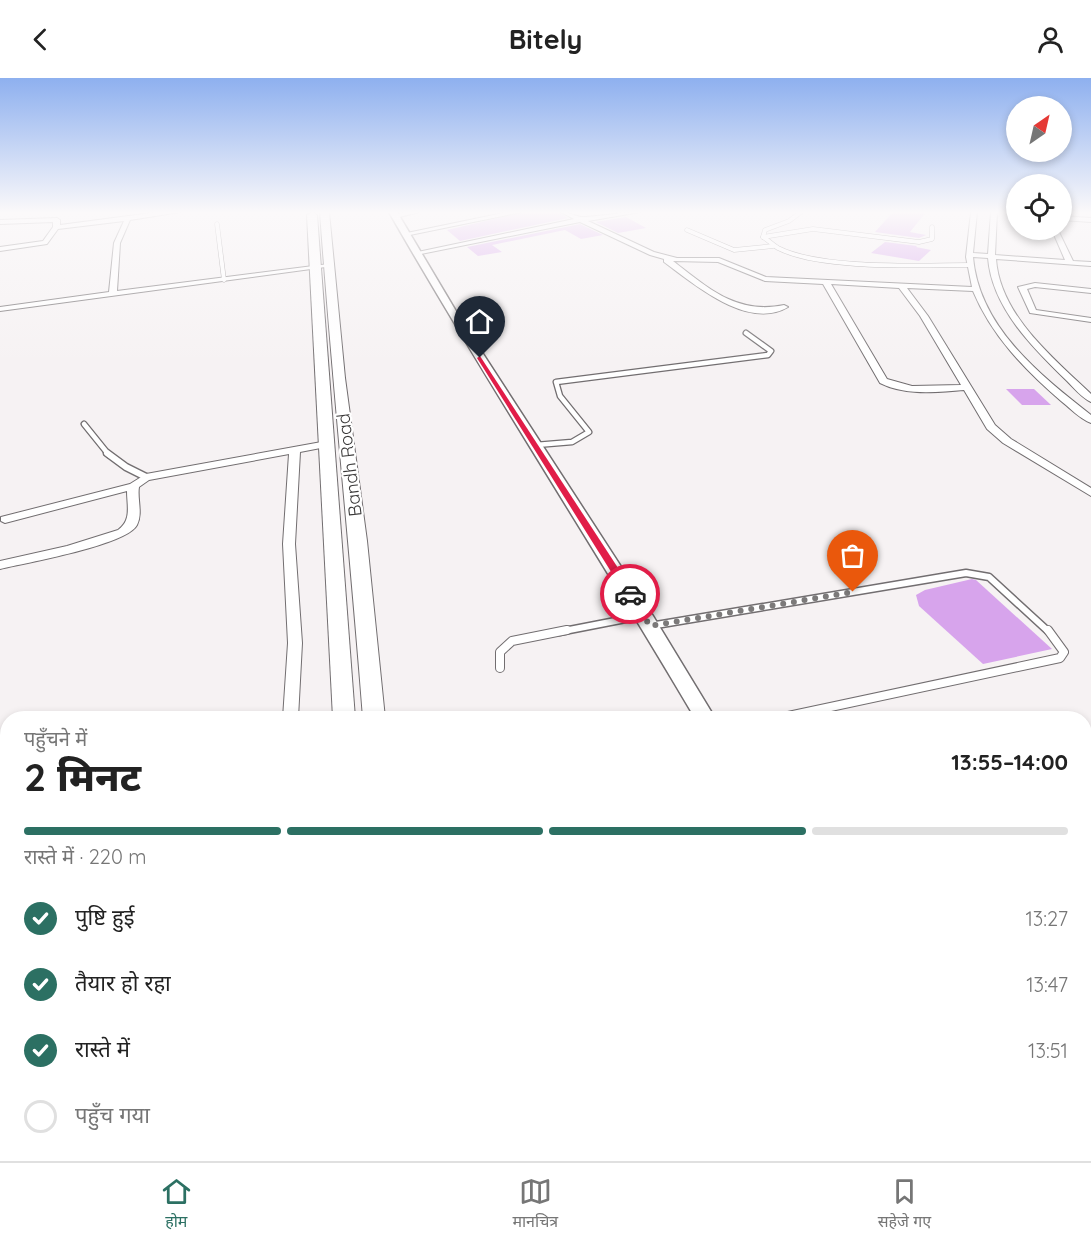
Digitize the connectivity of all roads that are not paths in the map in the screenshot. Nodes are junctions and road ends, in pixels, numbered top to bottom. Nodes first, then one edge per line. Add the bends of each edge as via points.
1 (115, 263) edge
2 (222, 263) edge
3 (321, 263) edge
4 (322, 263) edge
5 (422, 263) edge
6 (671, 263) edge
7 (724, 263) edge
8 (971, 263) edge
9 (994, 263) edge
10 (1076, 263) edge
11 (1091, 264) edge
12 (322, 267) junction
13 (224, 280) junction
14 (826, 283) junction
15 (902, 286) junction
16 (976, 289) junction
17 (1091, 291) edge
18 (113, 294) junction
19 (784, 308) dead end
20 (0, 309) edge
21 (1091, 320) edge
22 (746, 333) dead end
23 (967, 387) junction
24 (1091, 399) edge
25 (1091, 420) edge
26 (84, 424) dead end
27 (327, 444) junction
28 (536, 445) junction
29 (295, 450) junction
30 (146, 477) junction
31 (134, 486) junction
32 (1091, 493) edge
33 (5, 519) dead end
34 (0, 565) edge
35 (647, 621) junction
36 (500, 668) dead end
37 (291, 711) edge
38 (344, 711) edge
39 (373, 711) edge
40 (701, 711) edge
41 (812, 711) edge

1 - 18 street
2 - 13 lane
3 - 12 main road, Bandh Road
4 - 12 main road, Bandh Road
5 - 28 street
6 - 19 street via 739,306 760,310
7 - 14 street via 765,279
8 - 16 street
9 - 24 street via 996,280 1014,314 1040,349
10 - 11 street
12 - 13 street
12 - 27 main road, Bandh Road
12 - 39 main road, Bandh Road via 358,541
13 - 18 street
14 - 15 street
14 - 23 street via 883,381 902,388
15 - 16 street
15 - 23 street
16 - 25 street via 991,322 1014,350 1048,386
17 - 21 street via 1022,287 1036,313
18 - 20 street
22 - 28 lane via 771,351 768,355 556,382 589,432 577,441
23 - 32 street via 991,427 1007,441
26 - 30 lane via 110,458
27 - 29 street
27 - 38 main road, Bandh Road
28 - 35 street
29 - 30 street
29 - 37 street via 289,544 295,643
30 - 31 street
31 - 33 street
31 - 34 street via 133,519 128,530
35 - 36 lane via 512,641 500,649
35 - 40 street
35 - 41 lane via 966,573 989,577 1054,636 1064,652 1060,658

